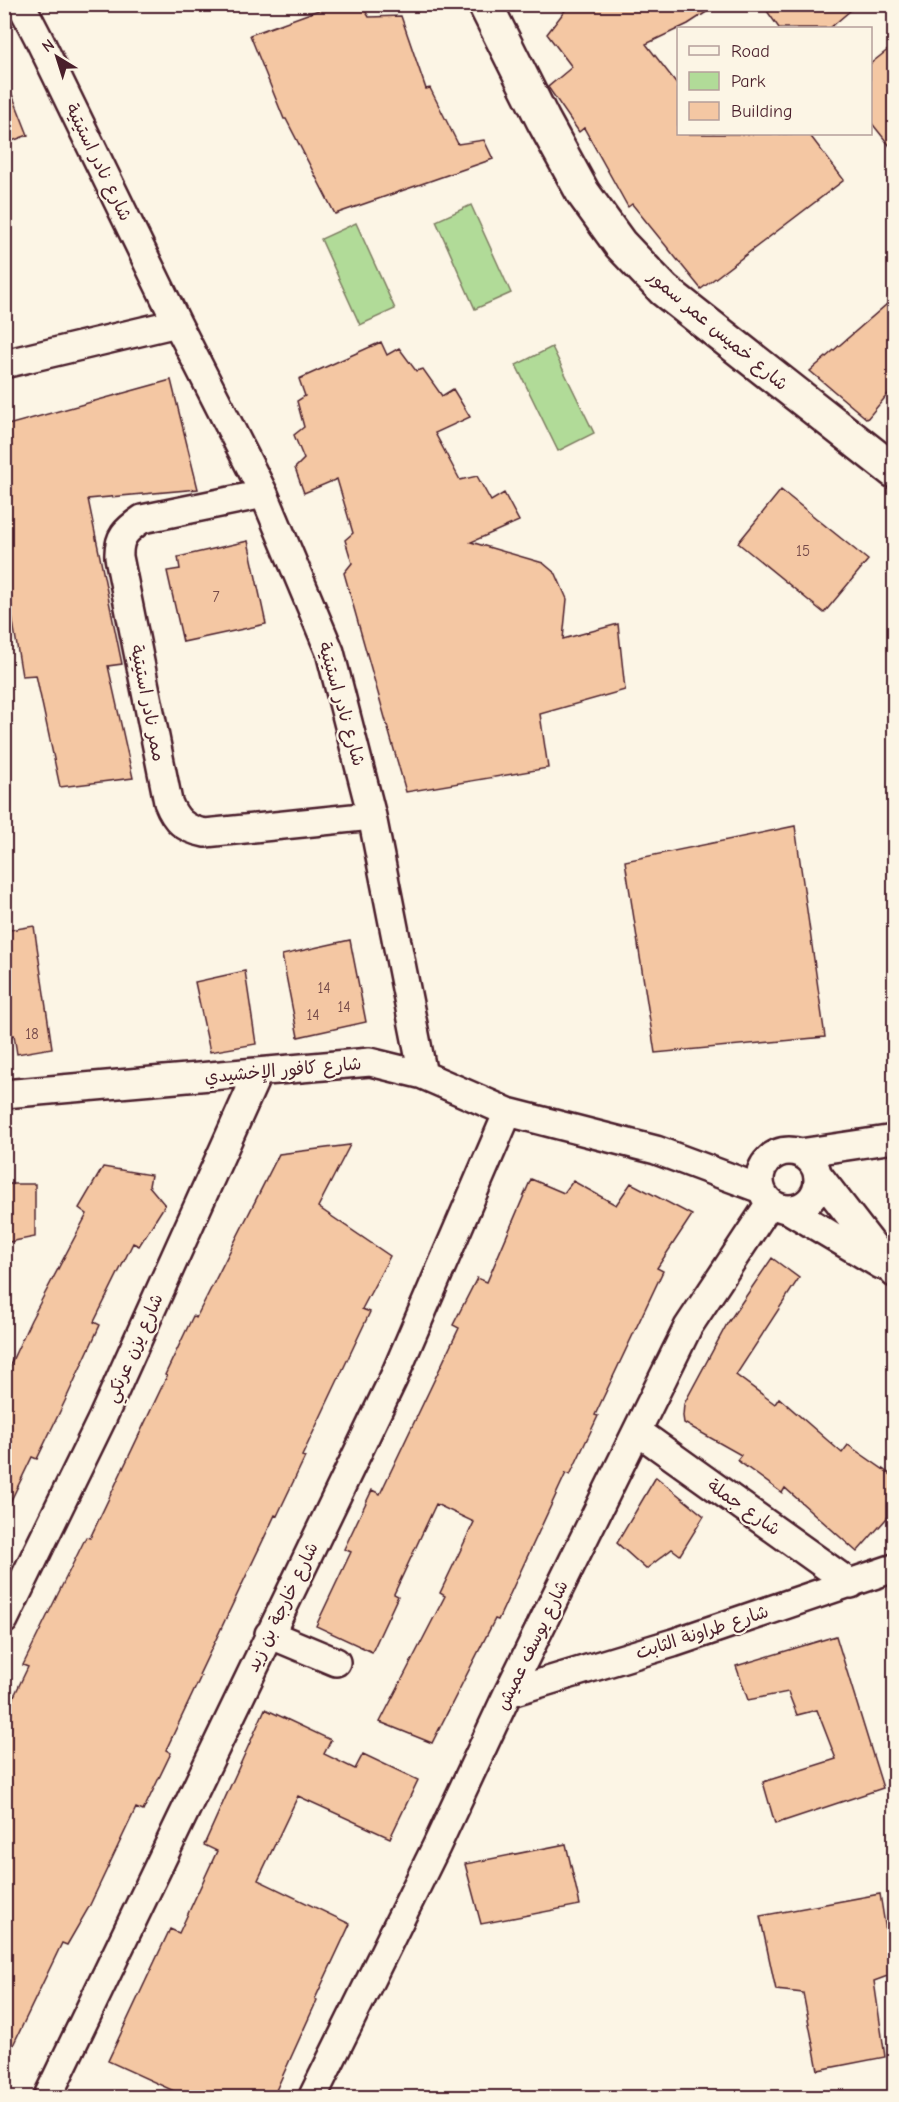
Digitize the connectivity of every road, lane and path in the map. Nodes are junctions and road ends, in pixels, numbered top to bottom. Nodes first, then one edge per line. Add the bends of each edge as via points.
1 (18, 4) edge
2 (485, 4) edge
3 (177, 323) junction
4 (4, 364) edge
5 (894, 471) edge
6 (264, 494) junction
7 (372, 816) junction
8 (258, 1073) junction
9 (423, 1075) junction
10 (4, 1094) edge
11 (508, 1112) junction
12 (894, 1140) edge
13 (812, 1167) junction
14 (771, 1192) junction
15 (894, 1273) edge
16 (637, 1431) junction
17 (894, 1568) edge
18 (850, 1584) junction
19 (4, 1620) edge
20 (269, 1634) junction
21 (336, 1662) dead end
22 (508, 1693) junction
23 (47, 2097) edge
24 (312, 2097) edge

1 - 3 street, شارع نادر استيتية via 38,37
2 - 5 street, شارع خميس عمر سمور via 584,193 620,244 664,290
3 - 4 street
3 - 6 street, شارع نادر استيتية
6 - 7 street, شارع نادر استيتية via 330,652
6 - 7 street, ممر نادر استيتية via 141,519 128,528 118,544 168,802 182,825 205,833
7 - 9 street, شارع نادر استيتية
8 - 9 street, شارع كافور الإخشيدي via 370,1062
8 - 10 street, شارع كافور الإخشيدي
8 - 19 street, شارع يزن عرنكي via 102,1419
9 - 11 street, شارع كافور الإخشيدي
11 - 14 street, شارع كافور الإخشيدي via 656,1150
11 - 20 street, شارع خارجة بن زيد via 394,1377
12 - 13 street
13 - 14 street via 790,1151 779,1152
13 - 14 street via 818,1189 812,1200 801,1207
13 - 15 street, شارع كافور الإخشيدي
14 - 15 street, شارع كافور الإخشيدي
14 - 16 street, شارع يوسف عميش via 688,1327
16 - 18 street, شارع جملة
16 - 22 street, شارع يوسف عميش
17 - 18 street, شارع طراونة الثابت
18 - 22 street, شارع طراونة الثابت
20 - 21 street
20 - 23 street, شارع خارجة بن زيد
22 - 24 street, شارع يوسف عميش

